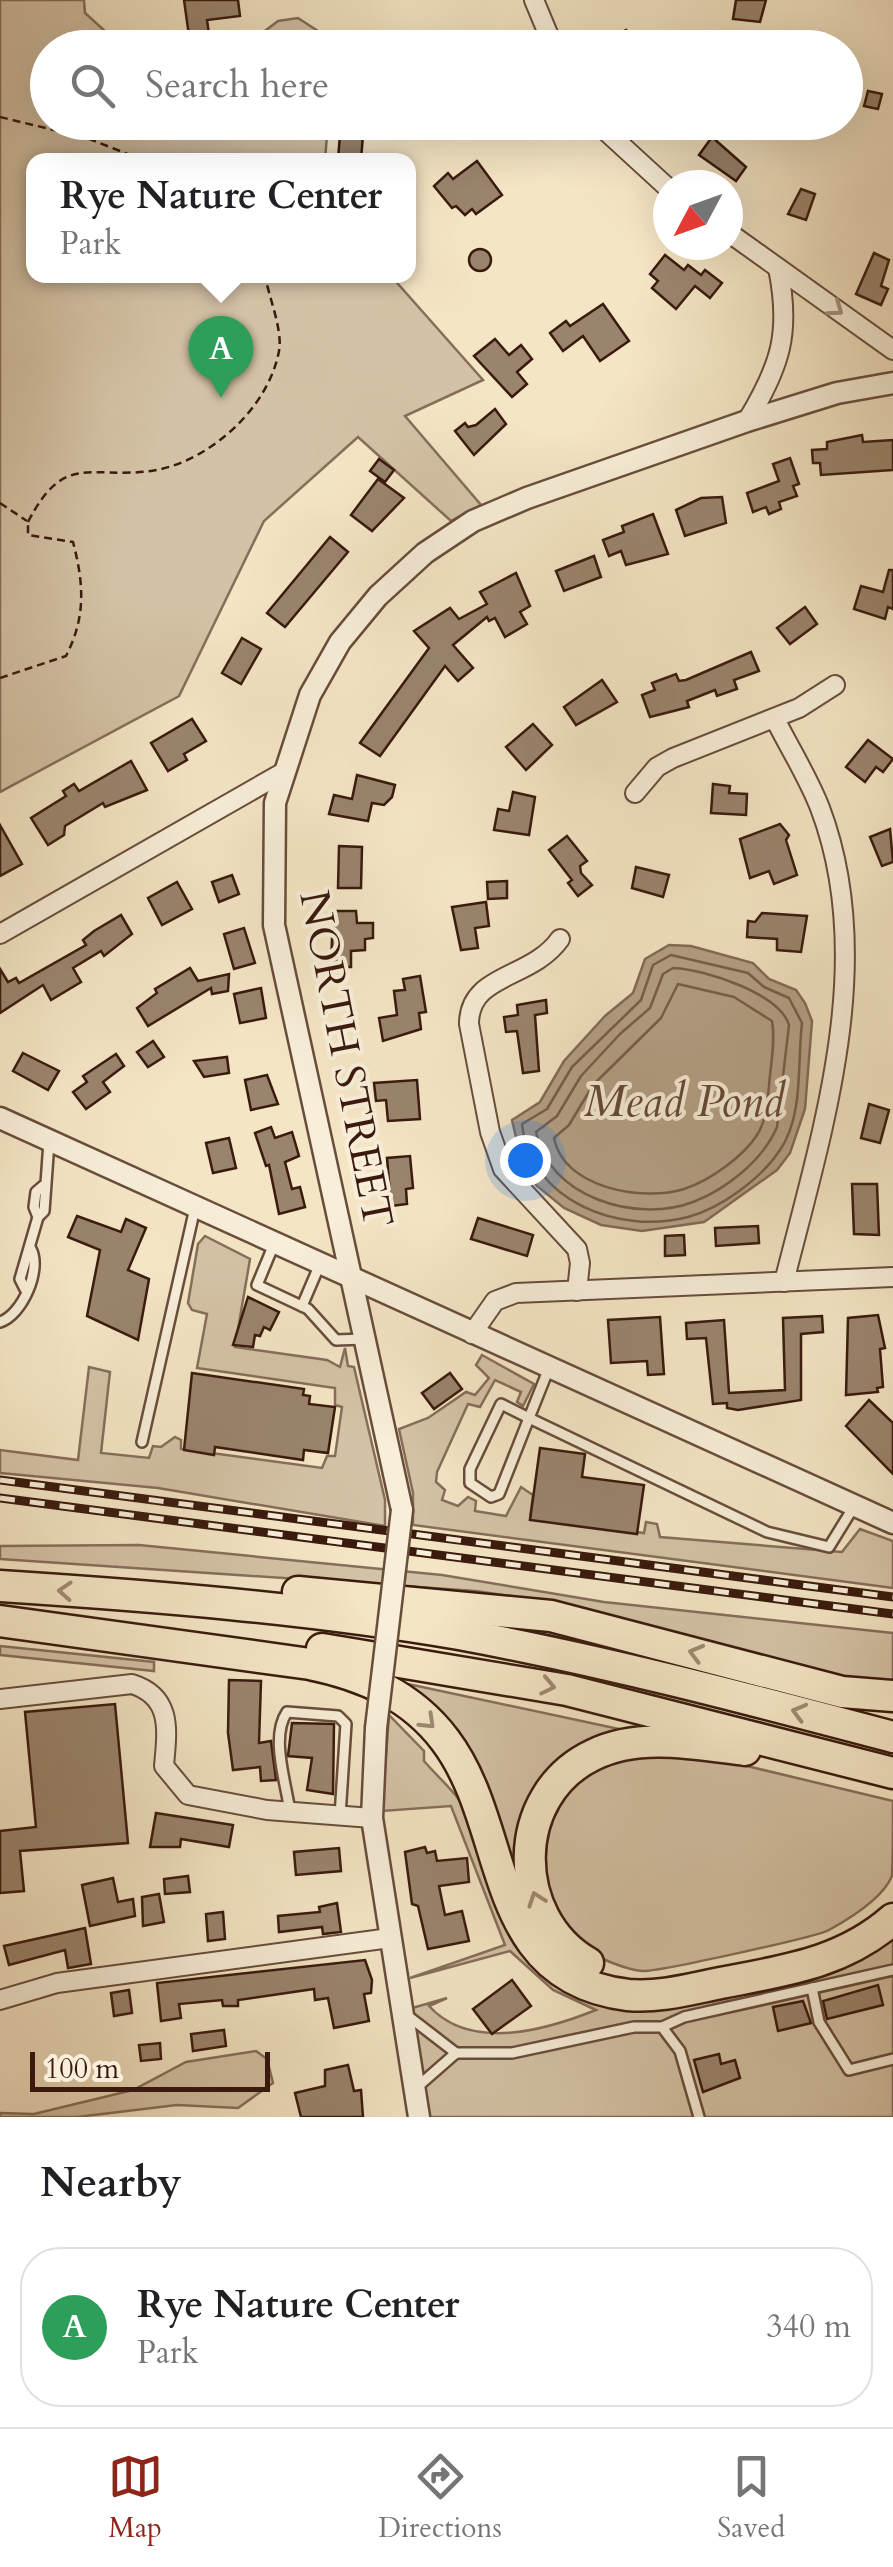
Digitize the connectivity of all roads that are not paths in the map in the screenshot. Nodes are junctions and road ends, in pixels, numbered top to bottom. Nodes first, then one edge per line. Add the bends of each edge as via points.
1 (534, 0) edge
2 (546, 30) edge
3 (616, 140) edge
4 (653, 174) edge
5 (743, 243) edge
6 (778, 268) junction
7 (893, 350) edge
8 (893, 383) edge
9 (747, 420) junction
10 (835, 684) dead end
11 (775, 720) junction
12 (282, 773) junction
13 (635, 793) dead end
14 (0, 934) edge
15 (560, 939) dead end
16 (0, 1118) edge
17 (49, 1142) junction
18 (195, 1208) junction
19 (274, 1244) junction
20 (320, 1264) junction
21 (893, 1277) edge
22 (354, 1279) junction
23 (784, 1282) junction
24 (577, 1291) junction
25 (302, 1306) junction
26 (0, 1322) edge
27 (472, 1334) junction
28 (366, 1338) junction
29 (549, 1368) junction
30 (529, 1418) junction
31 (142, 1442) dead end
32 (855, 1506) junction
33 (893, 1523) edge
34 (0, 1586) edge
35 (111, 1594) junction
36 (0, 1621) edge
37 (893, 1696) edge
38 (0, 1699) edge
39 (893, 1737) edge
40 (885, 1771) edge
41 (290, 1812) junction
42 (340, 1816) junction
43 (372, 1818) junction
44 (893, 1894) edge
45 (893, 1919) edge
46 (390, 1938) junction
47 (893, 1970) edge
48 (812, 1988) junction
49 (0, 2000) edge
50 (402, 2012) junction
51 (662, 2027) junction
52 (456, 2054) junction
53 (893, 2059) edge
54 (414, 2090) junction
55 (419, 2117) edge
56 (699, 2117) edge

1 - 2 street
3 - 4 street
5 - 6 street
6 -> 7 street
6 - 9 street via 781,357
8 - 9 street, NORTH STREET
9 - 12 street, NORTH STREET via 512,504 425,553 340,642 310,695
10 - 11 street
11 - 13 street via 672,758
11 - 23 street via 828,834 843,945 832,1086
12 - 14 street
12 - 22 street, NORTH STREET via 272,834 274,925
15 - 24 street via 534,966 480,991 469,1024 496,1153 514,1184 577,1249
16 - 17 street
17 - 18 street
17 - 26 lane via 20,1279 25,1289 13,1316
18 - 19 street
18 - 31 lane
19 - 20 street
19 - 25 lane via 258,1285
20 - 22 street
20 - 25 lane
21 - 23 street
22 - 27 street
22 - 28 street, NORTH STREET
23 - 24 street
24 - 27 street via 506,1294
25 - 28 lane via 336,1340
27 - 29 street
28 - 43 street, NORTH STREET, bridge via 402,1510
29 - 30 lane
29 - 32 street
30 - 30 lane via 498,1494 477,1491 470,1469 501,1404
30 - 32 lane via 767,1532 829,1546
32 - 33 street
35 -> 34 highway
37 -> 35 highway via 856,1695 526,1611 298,1592
39 -> 35 highway via 646,1673 456,1634
36 -> 40 highway via 225,1638 417,1663 624,1703
36 -> 45 highway via 310,1664 389,1691 434,1727 457,1758 512,1908 531,1941 592,1986 648,1996 801,1968 843,1953
38 - 41 street via 132,1684 148,1689 164,1707 164,1766 176,1787 205,1800
44 -> 40 highway via 854,1928 818,1945 631,1977 570,1952 548,1926 530,1882 531,1835 548,1794 580,1762 610,1748 686,1743
41 - 42 street
41 - 42 lane via 280,1750 288,1712 338,1716 346,1724
42 - 43 street
43 - 46 street, NORTH STREET
46 - 49 street via 57,1983
46 - 50 street, NORTH STREET
47 - 48 lane
48 - 51 lane
48 - 53 lane via 819,2022 848,2070
50 - 52 lane
50 - 54 street, NORTH STREET
51 - 52 lane via 512,2053
51 - 56 lane via 680,2051
52 - 54 lane
54 - 55 street, NORTH STREET

